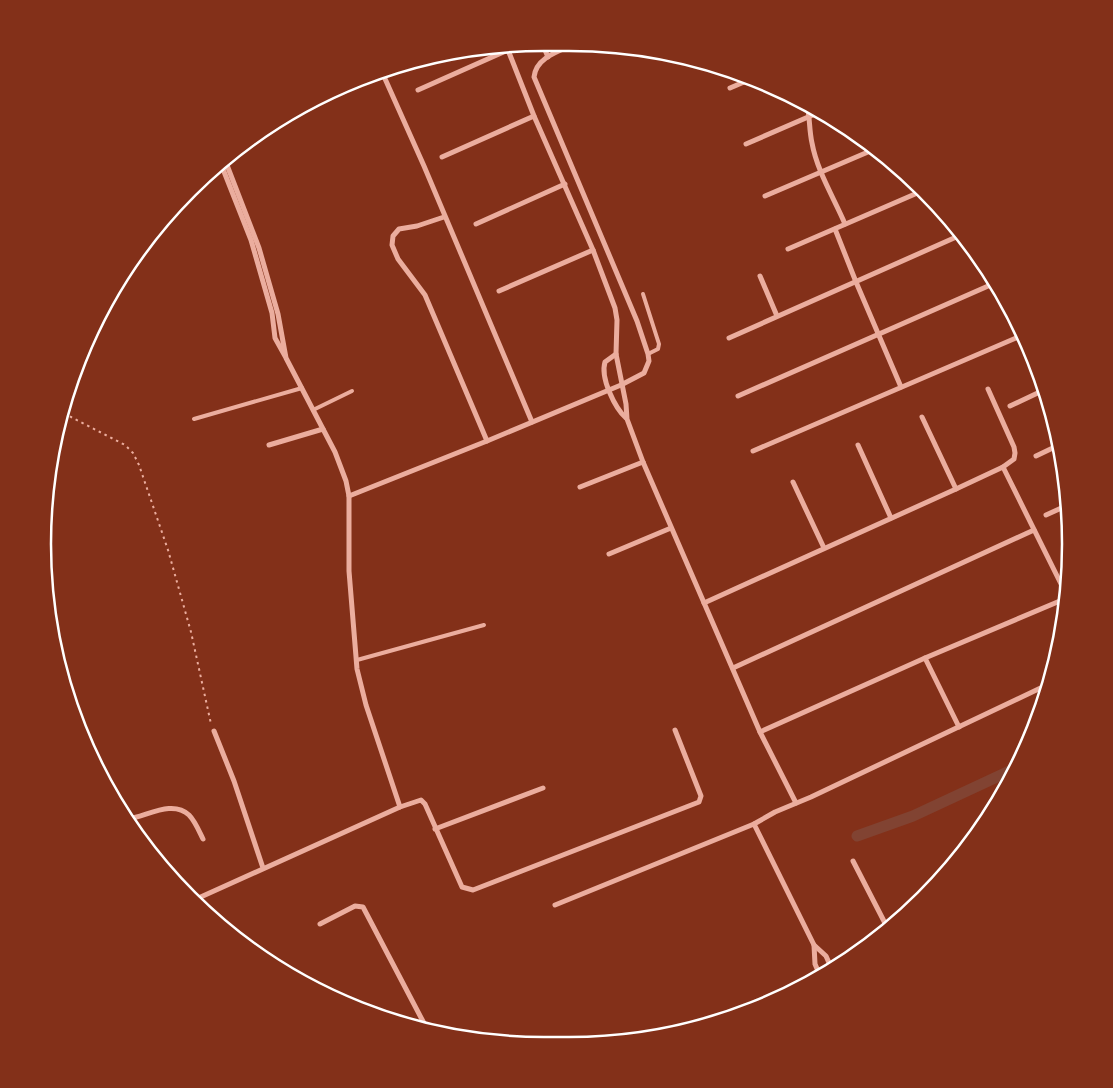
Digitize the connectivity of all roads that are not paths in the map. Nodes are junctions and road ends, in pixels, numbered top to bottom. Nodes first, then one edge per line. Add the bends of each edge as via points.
1 (545, 51) edge
2 (561, 51) edge
3 (509, 52) edge
4 (501, 53) edge
5 (548, 57) junction
6 (384, 78) edge
7 (742, 83) edge
8 (730, 88) dead end
9 (418, 90) dead end
10 (534, 116) junction
11 (810, 116) joint
12 (746, 144) dead end
13 (868, 152) edge
14 (442, 157) dead end
15 (228, 166) edge
16 (223, 170) edge
17 (821, 171) junction
18 (565, 184) junction
19 (915, 194) edge
20 (765, 196) dead end
21 (444, 217) junction
22 (476, 224) dead end
23 (846, 224) junction
24 (835, 228) junction
25 (955, 238) edge
26 (788, 249) dead end
27 (593, 250) junction
28 (760, 276) dead end
29 (856, 282) junction
30 (988, 285) edge
31 (499, 292) dead end
32 (643, 294) dead end
33 (778, 316) junction
34 (878, 334) junction
35 (729, 338) dead end
36 (1016, 338) edge
37 (616, 354) junction
38 (648, 354) junction
39 (286, 358) junction
40 (621, 385) junction
41 (901, 387) junction
42 (302, 388) junction
43 (988, 389) dead end
44 (609, 390) junction
45 (352, 391) dead end
46 (1038, 393) edge
47 (738, 396) dead end
48 (1010, 406) dead end
49 (313, 410) junction
50 (922, 417) dead end
51 (194, 419) dead end
52 (627, 419) junction
53 (532, 422) junction
54 (323, 428) junction
55 (487, 441) junction
56 (269, 445) dead end
57 (858, 446) dead end
58 (1052, 448) edge
59 (753, 452) dead end
60 (1036, 456) dead end
61 (643, 462) junction
62 (1003, 467) junction
63 (793, 482) dead end
64 (580, 487) dead end
65 (956, 489) junction
66 (349, 496) junction
67 (1061, 509) edge
68 (1046, 516) dead end
69 (891, 518) junction
70 (671, 528) junction
71 (1034, 530) junction
72 (824, 548) junction
73 (609, 554) dead end
74 (1060, 583) edge
75 (1059, 601) edge
76 (704, 603) junction
77 (484, 625) dead end
78 (925, 658) junction
79 (357, 660) junction
80 (733, 668) junction
81 (1040, 688) edge
82 (959, 727) junction
83 (675, 730) dead end
84 (214, 731) road end
85 (760, 732) junction
86 (543, 788) dead end
87 (796, 803) junction
88 (400, 806) junction
89 (134, 817) edge
90 (754, 824) junction
91 (435, 829) junction
92 (203, 839) dead end
93 (853, 861) dead end
94 (263, 868) junction
95 (201, 897) edge
96 (555, 905) dead end
97 (884, 922) edge
98 (320, 924) dead end
99 (814, 945) junction
100 (829, 962) edge
101 (817, 970) edge
102 (423, 1022) edge

1 - 5 street
2 - 5 street
3 - 10 street
4 - 9 street
5 - 38 street via 535,70 537,86 591,208
6 - 21 street
7 - 8 street
10 - 14 street
10 - 18 street
11 - 12 street
11 - 17 street via 812,143
13 - 17 street
15 - 39 street via 259,248 278,314
16 - 39 street via 252,240 272,313 275,338
17 - 20 street
17 - 23 street
18 - 22 street
18 - 27 street
19 - 23 street
21 - 53 street
21 - 55 street via 399,229 393,236 392,245 398,259 425,296
23 - 24 street
24 - 26 street
24 - 29 street
25 - 29 street
27 - 31 street
27 - 37 street via 615,308
28 - 33 street
29 - 33 street
29 - 34 street
30 - 34 street
32 - 38 lane via 659,344 658,349
33 - 35 street
34 - 41 street
34 - 47 street
36 - 41 street
37 - 40 street
37 - 44 street via 604,366
38 - 40 street via 644,373
39 - 42 street
40 - 44 street
40 - 52 street
41 - 59 street
42 - 49 street
42 - 51 lane
43 - 62 street via 1015,453 1014,459
44 - 52 street
44 - 53 street
45 - 49 lane
46 - 48 street
49 - 54 street
50 - 65 street
52 - 61 street
53 - 55 street
54 - 56 street
54 - 66 street via 342,469
55 - 66 street
57 - 69 street
58 - 60 street
61 - 64 street
61 - 70 street
62 - 65 street
62 - 71 street
63 - 72 street
65 - 69 street
66 - 79 street via 349,571
67 - 68 street
69 - 72 street
70 - 73 street
70 - 76 street
71 - 74 street
71 - 80 street
72 - 76 street
75 - 78 street
76 - 80 street
77 - 79 lane
78 - 82 street
78 - 85 street
79 - 88 street via 366,705
80 - 85 street
81 - 82 street
82 - 87 street
83 - 91 street via 701,796 698,803 473,890 462,887
84 - 94 street
85 - 87 street
86 - 91 street
87 - 90 street
88 - 91 street via 421,800
88 - 94 street
89 - 92 street via 173,808 182,810 194,822
90 - 96 street
90 - 99 street
93 - 97 street
94 - 95 street
98 - 102 street via 354,906 363,907
99 - 100 street
99 - 101 street

